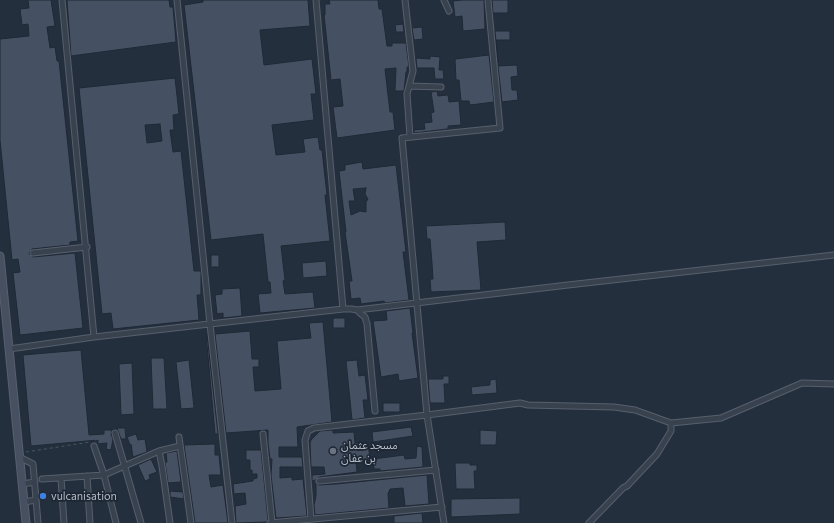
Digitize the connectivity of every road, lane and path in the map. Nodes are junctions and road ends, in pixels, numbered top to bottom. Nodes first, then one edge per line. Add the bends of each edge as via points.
1 (62, 0) edge
2 (177, 0) edge
3 (316, 0) edge
4 (405, 0) edge
5 (444, 0) edge
6 (488, 0) edge
7 (449, 12) dead end
8 (409, 86) junction
9 (441, 87) dead end
10 (410, 138) junction
11 (87, 248) junction
12 (33, 253) dead end
13 (834, 255) edge
14 (0, 256) edge
15 (417, 303) junction
16 (343, 309) junction
17 (357, 310) junction
18 (210, 324) junction
19 (94, 337) junction
20 (9, 349) junction
21 (834, 384) edge
22 (374, 411) dead end
23 (427, 415) junction
24 (671, 423) junction
25 (115, 433) joint
26 (262, 434) dead end
27 (179, 437) dead end
28 (94, 446) dead end
29 (180, 446) junction
30 (158, 451) junction
31 (19, 455) junction
32 (125, 466) junction
33 (436, 470) junction
34 (104, 475) junction
35 (86, 476) junction
36 (61, 478) junction
37 (42, 479) dead end
38 (319, 481) dead end
39 (35, 482) junction
40 (22, 484) junction
41 (36, 500) junction
42 (24, 502) junction
43 (442, 507) junction
44 (311, 520) junction
45 (320, 521) edge
46 (26, 523) edge
47 (38, 523) edge
48 (64, 523) edge
49 (90, 523) edge
50 (116, 523) edge
51 (141, 523) edge
52 (170, 523) edge
53 (192, 523) edge
54 (232, 523) edge
55 (271, 523) edge
56 (444, 523) edge
57 (589, 523) edge

1 - 11 street
2 - 18 street
3 - 16 street
4 - 8 street via 413,71
5 - 7 street
6 - 10 street via 500,128
8 - 9 street
8 - 10 street via 407,94
10 - 15 street via 402,138
11 - 12 street
11 - 19 street
13 - 15 street
14 - 20 main road
15 - 17 street
15 - 23 street
16 - 17 street
16 - 18 street
17 - 22 street via 365,317 367,324
18 - 19 street
18 - 54 street
19 - 20 street
20 - 31 main road
21 - 24 street via 802,383 721,418
23 - 24 street via 520,403 614,407 635,410
23 - 33 street
23 - 44 street via 314,428 308,431 305,440
24 - 57 street via 671,431 657,454
25 - 31 path via 90,442
25 - 32 street
26 - 55 street
27 - 29 street
28 - 34 street
29 - 30 street
29 - 53 street
30 - 32 street
30 - 52 street
31 - 39 street via 33,464
31 - 40 main road
32 - 34 street
32 - 51 street
33 - 38 street
33 - 43 street
34 - 35 street
34 - 50 street
35 - 36 street
35 - 49 street
36 - 37 street
36 - 48 street
39 - 40 street
39 - 41 street
40 - 42 main road
41 - 42 street
41 - 47 street
42 - 46 main road
43 - 45 street
43 - 56 street
44 - 45 street
44 - 55 street

